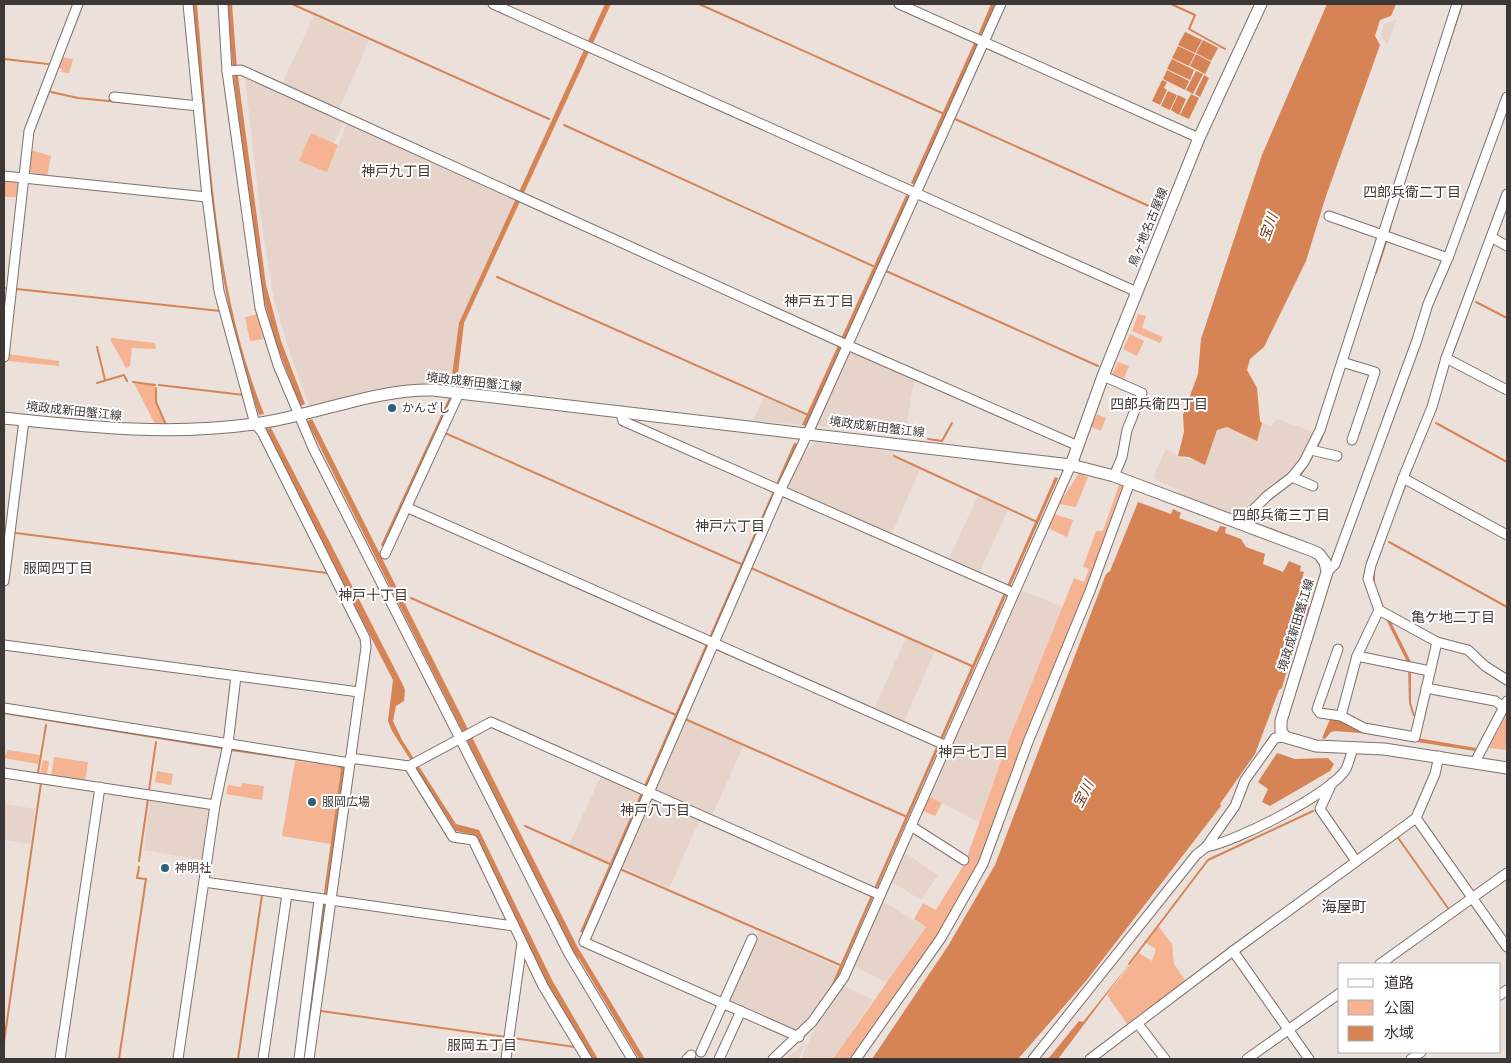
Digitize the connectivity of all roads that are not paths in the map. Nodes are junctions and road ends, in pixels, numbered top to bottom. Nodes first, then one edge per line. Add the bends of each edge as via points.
1 (78, 4) edge
2 (188, 4) edge
3 (223, 4) edge
4 (493, 4) edge
5 (899, 4) edge
6 (1001, 4) edge
7 (1260, 4) edge
8 (1457, 4) edge
9 (984, 41) junction
10 (232, 71) junction
11 (114, 97) dead end
12 (1507, 97) edge
13 (198, 106) junction
14 (1199, 138) junction
15 (4, 176) edge
16 (24, 178) junction
17 (915, 192) junction
18 (1507, 194) edge
19 (207, 197) junction
20 (1329, 216) dead end
21 (1383, 235) junction
22 (1494, 239) junction
23 (1507, 246) edge
24 (1448, 258) junction
25 (1137, 292) junction
26 (843, 344) junction
27 (4, 357) edge
28 (1449, 359) junction
29 (1342, 362) junction
30 (1103, 376) junction
31 (1507, 390) edge
32 (459, 393) junction
33 (620, 411) junction
34 (300, 415) junction
35 (4, 418) edge
36 (24, 420) junction
37 (255, 424) junction
38 (808, 433) junction
39 (1352, 440) dead end
40 (1076, 445) junction
41 (1311, 450) junction
42 (1337, 456) dead end
43 (1071, 465) junction
44 (1114, 476) junction
45 (1292, 477) junction
46 (1405, 479) junction
47 (1130, 482) junction
48 (1313, 486) dead end
49 (778, 489) junction
50 (408, 508) junction
51 (1239, 524) junction
52 (1507, 535) edge
53 (385, 554) dead end
54 (1327, 572) junction
55 (4, 581) edge
56 (1010, 591) junction
57 (1379, 610) junction
58 (711, 642) junction
59 (1437, 642) junction
60 (4, 645) edge
61 (1338, 649) dead end
62 (1357, 656) junction
63 (1430, 671) junction
64 (236, 676) junction
65 (1507, 680) edge
66 (1426, 688) junction
67 (359, 692) junction
68 (1506, 704) edge
69 (4, 708) edge
70 (1341, 716) junction
71 (462, 737) junction
72 (1285, 737) junction
73 (228, 744) junction
74 (942, 744) junction
75 (1353, 747) junction
76 (1439, 756) junction
77 (350, 760) junction
78 (1475, 762) junction
79 (412, 764) junction
80 (1507, 768) edge
81 (4, 773) edge
82 (1332, 783) junction
83 (100, 787) junction
84 (646, 792) junction
85 (215, 805) junction
86 (1416, 818) junction
87 (912, 826) junction
88 (1206, 847) junction
89 (964, 860) dead end
90 (1356, 861) junction
91 (1507, 873) edge
92 (204, 882) junction
93 (876, 893) junction
94 (287, 894) junction
95 (1472, 898) junction
96 (319, 900) junction
97 (331, 901) junction
98 (514, 926) junction
99 (752, 939) dead end
100 (522, 943) junction
101 (1507, 947) edge
102 (1233, 951) junction
103 (1381, 963) edge
104 (1338, 994) edge
105 (724, 1003) junction
106 (741, 1011) junction
107 (1138, 1024) junction
108 (1288, 1030) junction
109 (799, 1037) junction
110 (700, 1052) dead end
111 (60, 1059) edge
112 (178, 1059) edge
113 (263, 1059) edge
114 (298, 1059) edge
115 (309, 1059) edge
116 (506, 1059) edge
117 (587, 1059) edge
118 (632, 1059) edge
119 (719, 1059) edge
120 (773, 1059) edge
121 (856, 1059) edge
122 (1033, 1059) edge
123 (1090, 1059) edge
124 (1166, 1059) edge
125 (1247, 1059) edge
126 (1309, 1059) edge

1 - 16 street via 29,130
2 - 13 street
3 - 10 street
4 - 17 street
5 - 9 street
6 - 9 street
7 - 14 main road, 鳥ヶ地名古屋線
8 - 21 street
9 - 14 street
9 - 17 street
10 - 26 street
10 - 34 street via 260,308 278,365
11 - 13 street
12 - 24 street
13 - 19 street
14 - 25 main road, 鳥ヶ地名古屋線
15 - 16 street
16 - 19 street
16 - 27 street
17 - 25 street
17 - 26 street
18 - 22 street
19 - 37 street via 220,291
20 - 21 street
21 - 24 street
21 - 29 street
22 - 23 street
22 - 28 street
24 - 54 street via 1428,304 1335,564
25 - 30 main road, 鳥ヶ地名古屋線
26 - 38 street
26 - 40 street
28 - 31 street
28 - 46 street
29 - 39 street via 1375,372
29 - 41 street
30 - 40 main road, 鳥ヶ地名古屋線
30 - 44 street via 1142,393
32 - 33 main road, 境政成新田蟹江線
32 - 34 main road, 境政成新田蟹江線 via 401,392
32 - 50 street
33 - 38 main road, 境政成新田蟹江線
33 - 49 street via 623,421
34 - 37 main road, 境政成新田蟹江線
34 - 71 street via 313,448
35 - 36 main road, 境政成新田蟹江線
36 - 37 main road, 境政成新田蟹江線 via 154,431
36 - 55 street
37 - 67 street via 363,630 366,647
38 - 43 main road, 境政成新田蟹江線
38 - 49 street
40 - 43 main road, 鳥ヶ地名古屋線
41 - 42 street
41 - 45 street
43 - 44 main road, 境政成新田蟹江線
43 - 56 street
44 - 47 main road, 境政成新田蟹江線
45 - 48 street
45 - 51 street
46 - 52 street
46 - 57 street via 1368,579
47 - 51 main road, 境政成新田蟹江線
47 - 121 street via 982,864 941,938
49 - 56 street
49 - 58 street
50 - 53 street
50 - 58 street
51 - 54 main road, 境政成新田蟹江線 via 1319,554
54 - 72 main road, 境政成新田蟹江線 via 1283,710 1281,731
56 - 74 street
57 - 59 street
57 - 62 street
58 - 74 street
58 - 84 street
59 - 63 street
59 - 65 street via 1468,650
60 - 64 street
61 - 70 street via 1317,709 1320,713
62 - 63 street
62 - 70 street
63 - 66 street
64 - 67 street
64 - 73 street
66 - 68 street
66 - 70 street via 1415,737 1364,728
67 - 77 street
68 - 78 street
69 - 73 street
71 - 79 street
71 - 84 street via 491,722
71 - 118 street via 569,954
72 - 75 main road via 1316,746
72 - 88 street via 1275,738 1245,780 1235,806
73 - 77 street
73 - 85 street
74 - 87 street
75 - 76 main road
75 - 82 street via 1346,769
76 - 78 main road
76 - 86 street via 1436,774
77 - 79 street
77 - 97 street
78 - 80 main road
79 - 98 street via 453,837 473,840
81 - 83 street
82 - 88 street via 1252,831
82 - 90 street via 1320,810
83 - 85 street
83 - 111 street
84 - 93 street
84 - 105 street via 584,942
85 - 92 street
86 - 90 street
86 - 95 street
87 - 89 street
87 - 93 street
88 - 122 street via 1196,855
90 - 102 street
91 - 95 street
92 - 94 street
92 - 112 street
93 - 109 street via 844,977
94 - 96 street
94 - 113 street
95 - 101 street
95 - 103 street
96 - 97 street
96 - 114 street
97 - 98 street
97 - 115 street
98 - 100 street
99 - 105 street
100 - 116 street
100 - 117 street via 543,986
102 - 107 street
102 - 108 street
104 - 108 street
105 - 106 street
105 - 110 street
106 - 109 street
106 - 119 street
107 - 123 street
107 - 124 street
108 - 125 street
108 - 126 street
109 - 120 street

